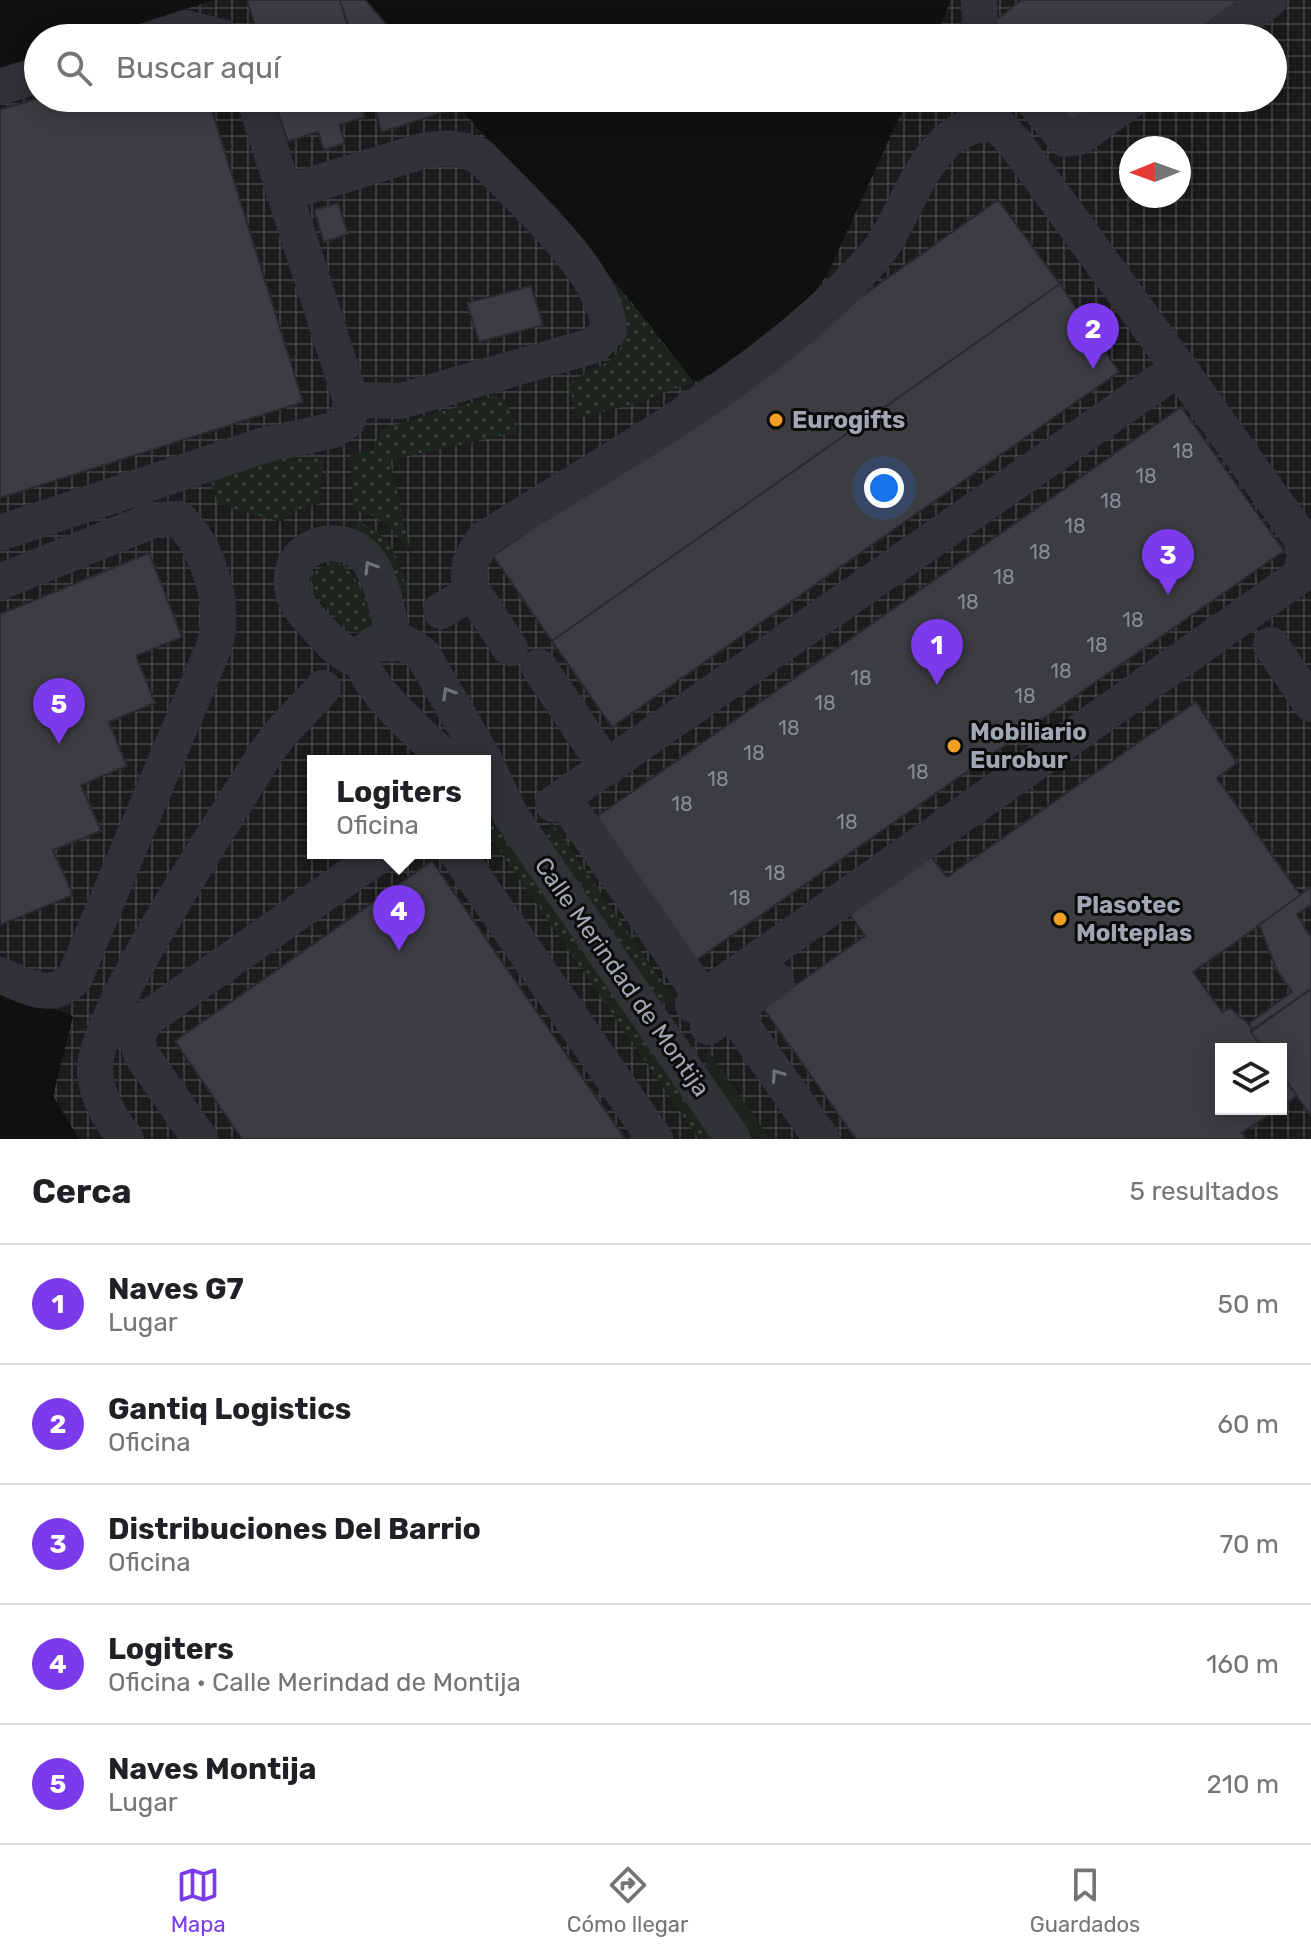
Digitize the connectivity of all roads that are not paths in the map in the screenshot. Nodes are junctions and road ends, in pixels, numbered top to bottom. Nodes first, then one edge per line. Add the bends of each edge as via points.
1 (979, 0) edge
2 (1269, 0) edge
3 (980, 24) edge
4 (1236, 24) edge
5 (24, 79) edge
6 (0, 87) edge
7 (259, 112) edge
8 (1043, 112) edge
9 (1114, 112) edge
10 (285, 193) junction
11 (1179, 368) junction
12 (340, 429) junction
13 (0, 533) edge
14 (0, 582) edge
15 (473, 592) junction
16 (441, 611) dead end
17 (394, 641) junction
18 (1271, 645) dead end
19 (362, 661) junction
20 (323, 688) dead end
21 (1311, 704) edge
22 (442, 755) edge
23 (481, 755) edge
24 (607, 768) junction
25 (491, 783) edge
26 (498, 807) edge
27 (373, 859) edge
28 (461, 859) edge
29 (0, 975) edge
30 (776, 980) dead end
31 (709, 1010) junction
32 (126, 1139) edge
33 (200, 1139) edge
34 (655, 1139) edge
35 (733, 1139) edge
36 (822, 1139) edge

1 - 3 street
2 - 4 street
5 - 6 street
7 - 10 street
8 - 9 street via 1065,139 1079,137
10 - 12 street
10 - 12 street via 422,151 465,149 481,157 585,269 602,297 609,330 595,345 401,401
11 - 15 street via 1015,143 997,124 975,123 946,138 875,256 805,325 707,397 484,539 470,559 466,579
11 - 24 street
11 - 31 street via 1301,538 1301,575
12 - 13 street via 261,446
14 - 29 street via 153,520 179,519 211,530 221,611 219,634 74,979 51,993
15 - 16 street
15 - 24 street
17 - 19 street via 374,644
17 -> 19 street via 370,562 337,542 314,545 294,572 298,606 332,641
23 -> 17 street, Calle Merindad de Montija via 423,655
18 - 21 street
19 - 22 street via 370,682
20 - 32 street via 264,756 121,992 98,1048 95,1072 101,1100
24 - 31 street via 558,801
25 - 26 street, Calle Merindad de Montija
26 - 35 street, Calle Merindad de Montija
27 - 33 street via 145,1020 137,1038 141,1054
28 - 34 street
30 - 31 street
36 -> 31 street

